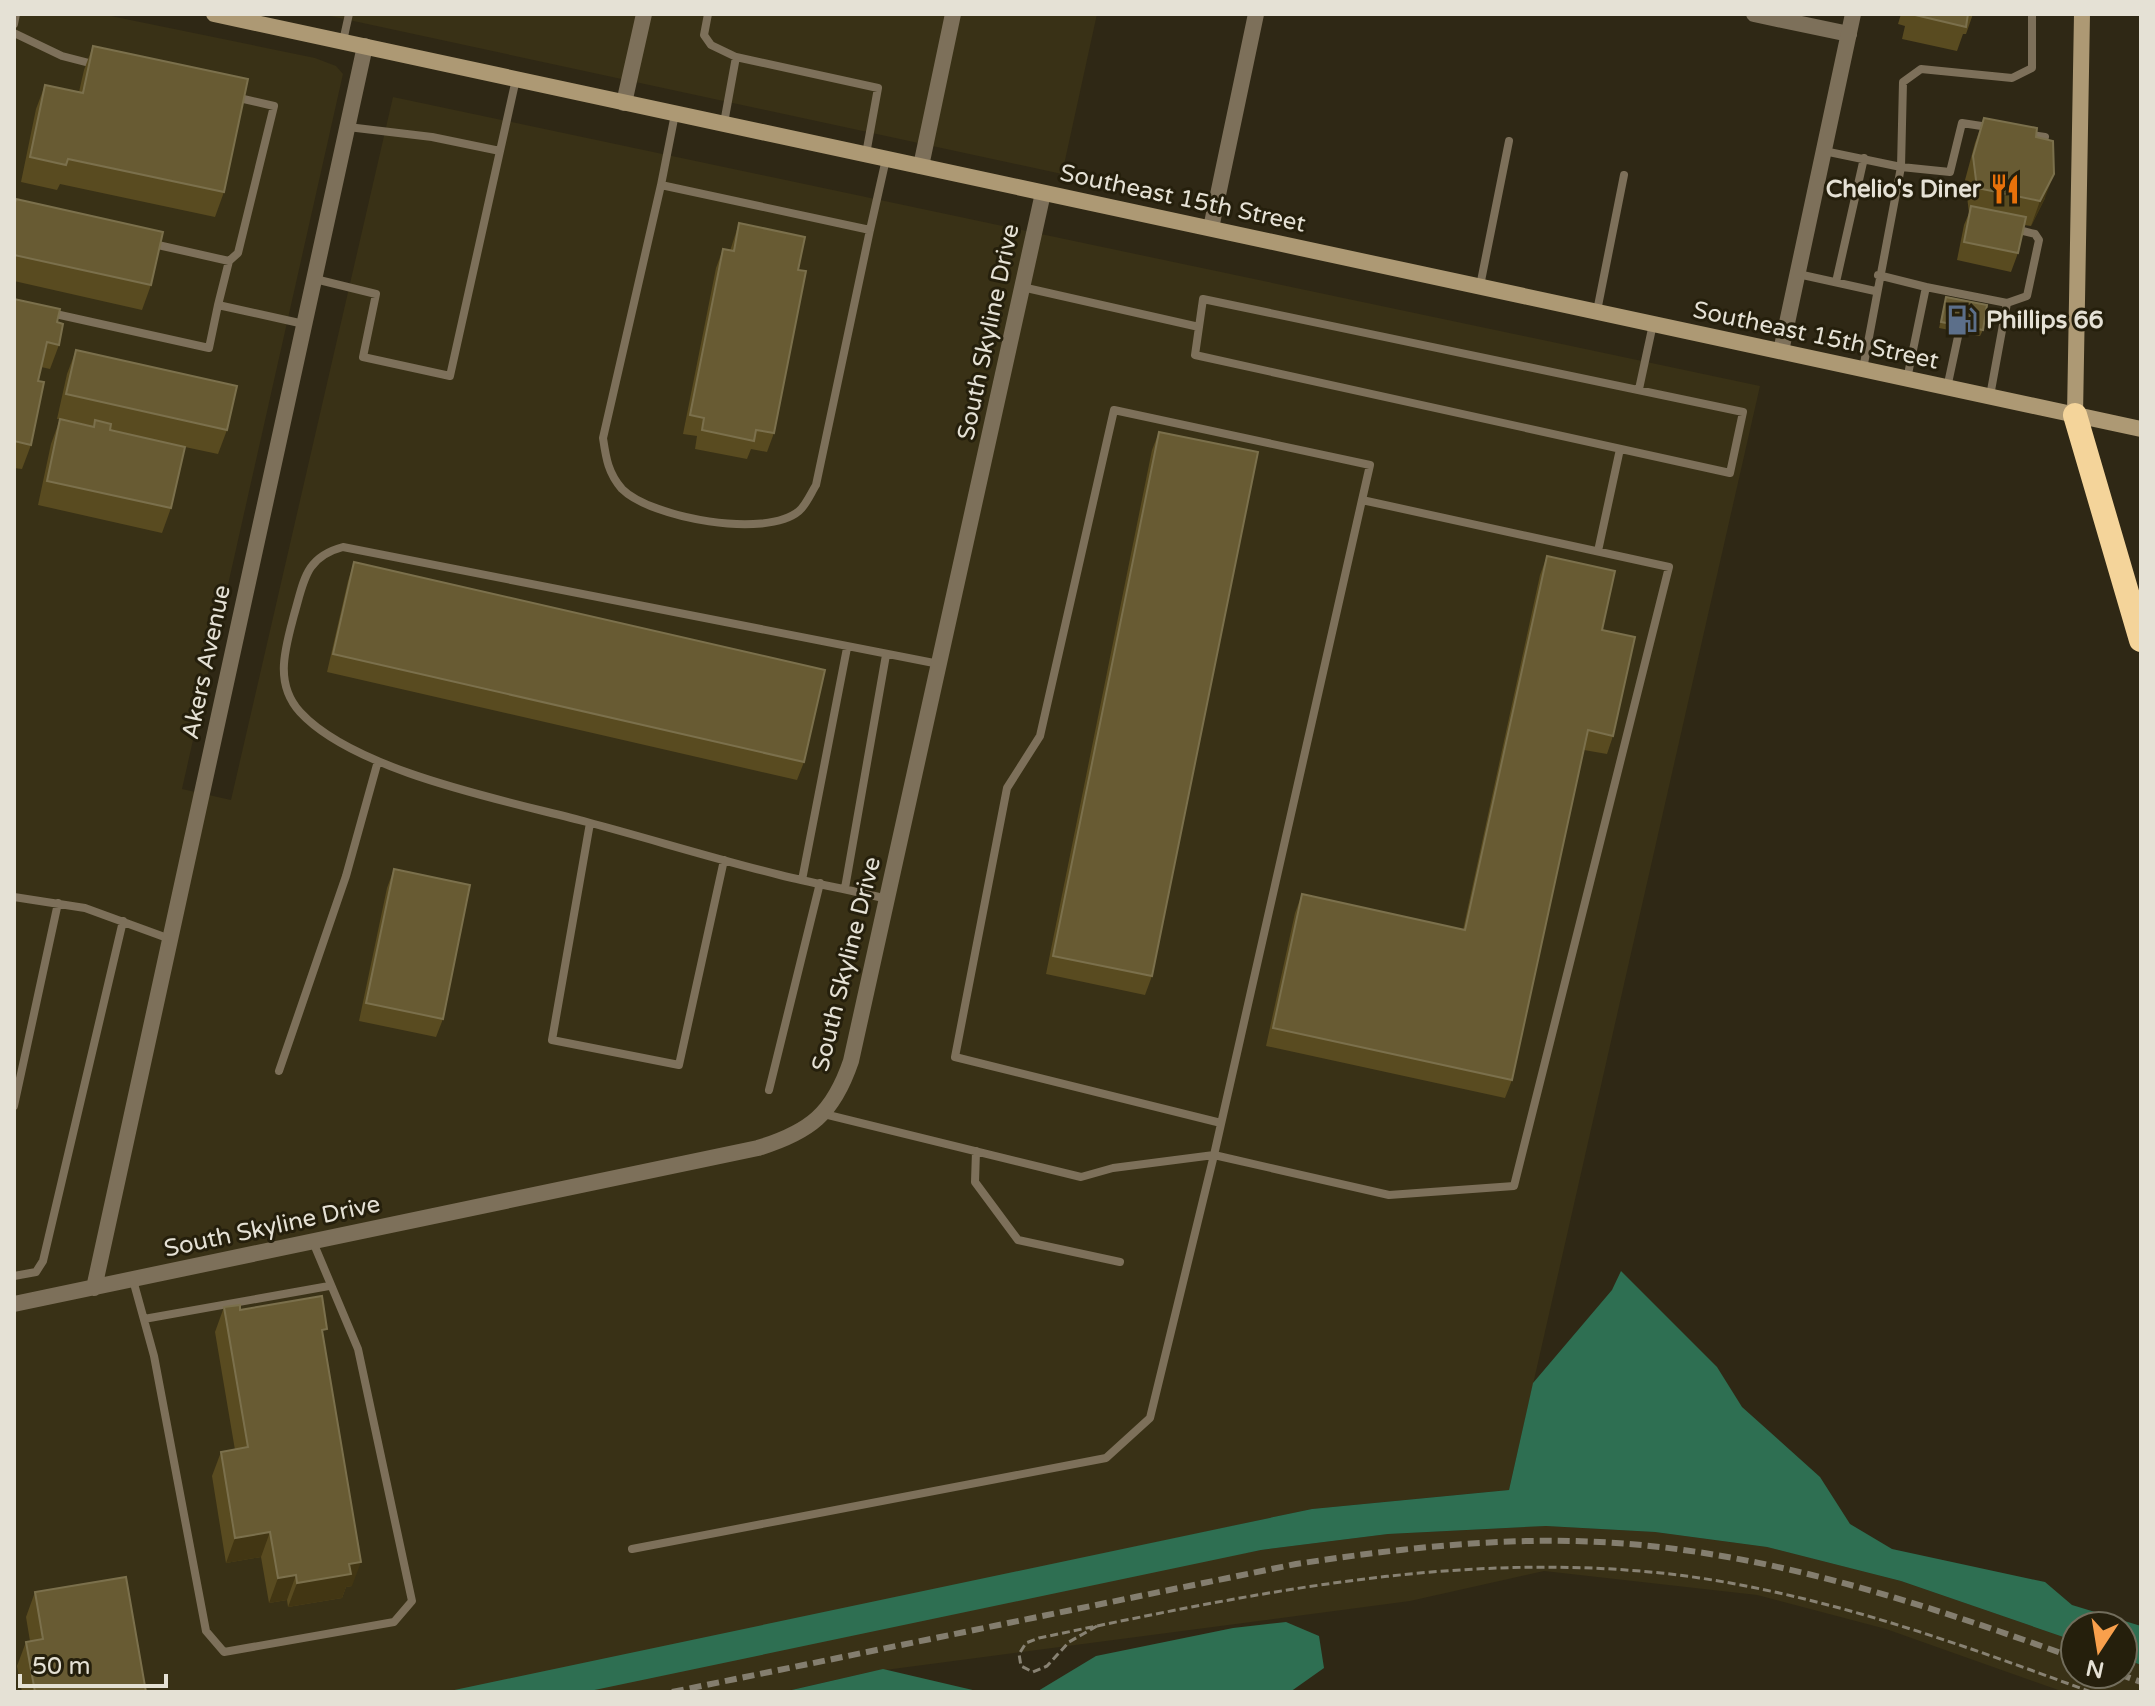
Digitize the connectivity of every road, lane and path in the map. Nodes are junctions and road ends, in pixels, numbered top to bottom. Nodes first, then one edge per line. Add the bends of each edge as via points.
1 (16, 14) edge
2 (214, 14) edge
3 (349, 14) edge
4 (644, 14) edge
5 (708, 14) edge
6 (953, 14) edge
7 (1256, 14) edge
8 (1754, 14) edge
9 (1853, 14) edge
10 (2032, 14) edge
11 (2082, 14) edge
12 (14, 24) edge
13 (14, 33) edge
14 (1849, 34) junction
15 (343, 41) junction
16 (365, 46) junction
17 (736, 57) junction
18 (108, 67) edge
19 (516, 79) junction
20 (228, 95) edge
21 (624, 103) junction
22 (675, 114) junction
23 (724, 123) junction
24 (348, 127) junction
25 (2004, 130) edge
26 (2018, 132) edge
27 (2045, 137) edge
28 (1509, 141) dead end
29 (500, 151) junction
30 (1824, 151) junction
31 (866, 155) junction
32 (1864, 158) junction
33 (886, 159) junction
34 (921, 166) junction
35 (1901, 167) junction
36 (1624, 175) dead end
37 (661, 185) junction
38 (1043, 193) junction
39 (1999, 225) edge
40 (1211, 228) junction
41 (870, 230) junction
42 (137, 240) edge
43 (229, 261) junction
44 (1797, 273) junction
45 (1878, 275) junction
46 (315, 279) junction
47 (1836, 282) junction
48 (1480, 286) junction
49 (1022, 287) junction
50 (1926, 287) junction
51 (1875, 291) junction
52 (1966, 295) junction
53 (2007, 303) junction
54 (218, 305) junction
55 (1963, 307) edge
56 (44, 311) edge
57 (1597, 312) junction
58 (305, 324) junction
59 (1653, 324) junction
60 (1199, 327) junction
61 (1959, 332) edge
62 (1781, 351) junction
63 (1863, 369) junction
64 (1907, 379) junction
65 (1947, 388) junction
66 (1639, 389) junction
67 (1990, 396) junction
68 (2075, 415) junction
69 (2141, 429) edge
70 (1620, 449) junction
71 (1362, 500) junction
72 (1598, 551) junction
73 (2141, 640) edge
74 (847, 648) junction
75 (886, 655) junction
76 (939, 664) junction
77 (378, 761) junction
78 (590, 823) junction
79 (724, 860) junction
80 (802, 880) junction
81 (820, 883) junction
82 (845, 888) junction
83 (14, 897) edge
84 (888, 899) junction
85 (58, 903) junction
86 (123, 921) junction
87 (171, 939) junction
88 (279, 1071) dead end
89 (769, 1090) dead end
90 (14, 1106) edge
91 (823, 1113) junction
92 (1221, 1123) junction
93 (976, 1151) junction
94 (1214, 1155) junction
95 (313, 1242) junction
96 (1120, 1262) dead end
97 (14, 1276) edge
98 (133, 1280) junction
99 (329, 1286) junction
100 (94, 1288) junction
101 (14, 1304) edge
102 (144, 1319) junction
103 (632, 1549) dead end
104 (1097, 1626) junction
105 (2091, 1692) edge

1 - 12 lane
2 - 15 main road, Southeast 15th Street
3 - 15 lane
4 - 21 street
5 - 17 lane via 704,35 711,45
6 - 34 street
7 - 40 street
8 - 14 street
9 - 14 street
10 - 35 lane via 2032,68 2012,78 1921,69 1903,82
11 - 68 main road
13 - 18 lane via 62,56
14 - 30 street
15 - 16 main road, Southeast 15th Street
16 - 19 main road, Southeast 15th Street
16 - 24 street, Akers Avenue
17 - 23 lane
17 - 31 lane via 878,88
19 - 21 main road, Southeast 15th Street
19 - 29 lane
20 - 43 lane via 274,106 238,253
21 - 22 main road, Southeast 15th Street
22 - 23 main road, Southeast 15th Street
22 - 37 lane
23 - 31 main road, Southeast 15th Street
24 - 29 lane
24 - 46 street, Akers Avenue
25 - 35 lane via 1962,123 1950,172
26 - 27 lane
28 - 48 lane
29 - 46 lane via 450,376 363,357 376,294
30 - 32 lane
30 - 44 street
31 - 33 main road, Southeast 15th Street
32 - 35 lane
32 - 47 lane
33 - 34 main road, Southeast 15th Street
33 - 41 lane
34 - 38 main road, Southeast 15th Street
35 - 45 lane
36 - 57 lane
37 - 41 lane
37 - 41 lane via 603,438 607,467 624,491 698,519 773,524 799,511 816,485
38 - 40 main road, Southeast 15th Street
38 - 49 street, South Skyline Drive
39 - 53 lane via 2035,234 2039,240 2027,296
40 - 48 main road, Southeast 15th Street
42 - 43 lane
43 - 54 lane
44 - 47 lane
44 - 62 street
45 - 50 lane
45 - 51 lane
46 - 58 street, Akers Avenue
47 - 51 lane
48 - 57 main road, Southeast 15th Street
49 - 60 lane
49 - 76 street, South Skyline Drive
50 - 52 lane
50 - 64 lane
51 - 63 lane
52 - 53 lane
52 - 55 lane
53 - 67 lane
54 - 56 lane via 209,348
54 - 58 lane
57 - 59 main road, Southeast 15th Street
58 - 87 street, Akers Avenue
59 - 62 main road, Southeast 15th Street
59 - 66 lane
60 - 66 lane via 1203,299
60 - 70 lane via 1195,355
61 - 65 lane
62 - 63 main road, Southeast 15th Street
63 - 64 main road, Southeast 15th Street
64 - 65 main road, Southeast 15th Street
65 - 67 main road, Southeast 15th Street
66 - 70 lane via 1743,412 1730,473
67 - 68 main road, Southeast 15th Street
68 - 69 main road, Southeast 15th Street
68 - 73 highway
70 - 72 lane
71 - 72 lane
71 - 92 lane
71 - 92 lane via 1370,465 1114,410 1040,736 1007,788 955,1057
72 - 94 lane via 1669,567 1514,1186 1389,1195
74 - 75 lane
74 - 77 lane via 343,547 325,551 304,580 282,674 286,691 315,725
74 - 80 lane
75 - 76 lane
75 - 82 lane
76 - 84 street, South Skyline Drive
77 - 78 lane via 448,786
77 - 88 lane via 346,876
78 - 79 lane
78 - 79 lane via 552,1040 679,1065
79 - 80 lane
80 - 81 lane
81 - 82 lane
81 - 89 lane
82 - 84 lane
83 - 85 lane
84 - 91 street, South Skyline Drive via 851,1061
85 - 86 lane
85 - 90 lane
86 - 87 lane
86 - 97 lane via 43,1261 36,1272
87 - 100 street, Akers Avenue
91 - 93 lane
91 - 95 street, South Skyline Drive via 789,1139 758,1148
92 - 94 lane
93 - 94 lane via 1081,1177
93 - 96 lane via 975,1182 1018,1240
94 - 103 lane via 1150,1418 1106,1458
95 - 98 street, South Skyline Drive
95 - 99 lane
98 - 100 street, South Skyline Drive
98 - 102 lane
99 - 102 lane
99 - 102 lane via 358,1349 412,1601 394,1622 350,1632 224,1652 206,1631
100 - 101 street, South Skyline Drive
104 - 104 path via 1026,1643 1019,1654 1021,1666 1033,1672 1047,1666 1069,1642
104 - 105 path via 1216,1599 1457,1569 1661,1573 1838,1607

